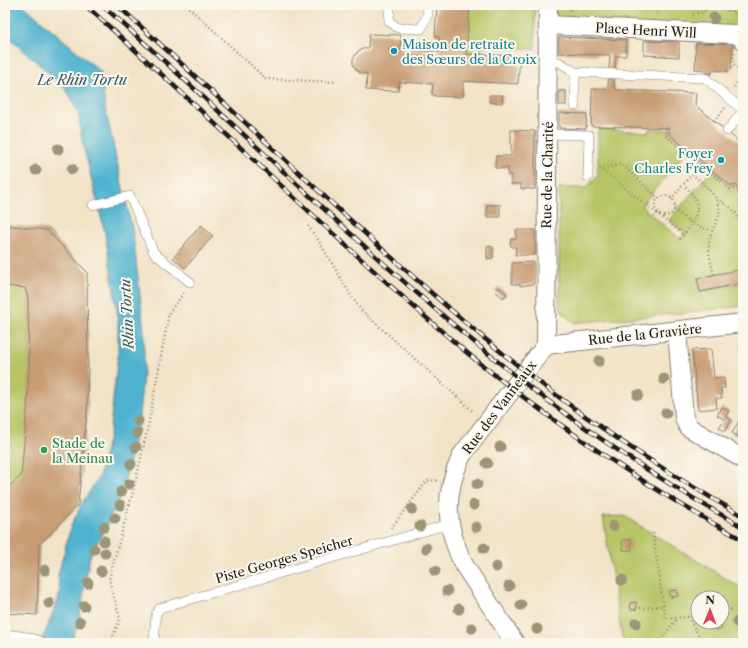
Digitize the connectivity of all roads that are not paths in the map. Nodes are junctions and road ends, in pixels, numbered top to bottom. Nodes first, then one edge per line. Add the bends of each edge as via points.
1 (390, 5) edge
2 (427, 5) edge
3 (548, 5) edge
4 (548, 25) junction
5 (738, 46) edge
6 (548, 61) junction
7 (575, 72) junction
8 (575, 106) dead end
9 (743, 111) edge
10 (727, 131) dead end
11 (547, 134) junction
12 (588, 177) dead end
13 (92, 206) dead end
14 (190, 282) road end
15 (743, 323) edge
16 (677, 331) junction
17 (546, 345) junction
18 (743, 459) edge
19 (449, 524) junction
20 (5, 635) edge
21 (40, 641) edge
22 (154, 643) edge
23 (515, 643) edge

1 - 2 lane via 389,21 398,28 420,29 428,14
3 - 4 street, Rue de la Charité
4 - 5 street, Place Henri Will via 733,34 738,35
4 - 6 street, Rue de la Charité
6 - 7 lane via 559,62
6 - 11 street, Rue de la Charité
7 - 8 lane
7 - 9 lane via 705,78
9 - 10 lane
11 - 12 lane via 589,135
11 - 17 street, Rue de la Charité
13 - 14 lane via 130,196 154,253
15 - 16 street, Rue de la Gravière
16 - 17 street, Rue de la Gravière
16 - 18 street via 684,418 688,427
17 - 19 street, Rue des Vanneaux via 462,455 449,495
19 - 22 lane, Piste Georges Speicher via 160,608 156,614
19 - 23 street, Rue des Vanneaux via 464,565
20 - 21 lane via 17,635

